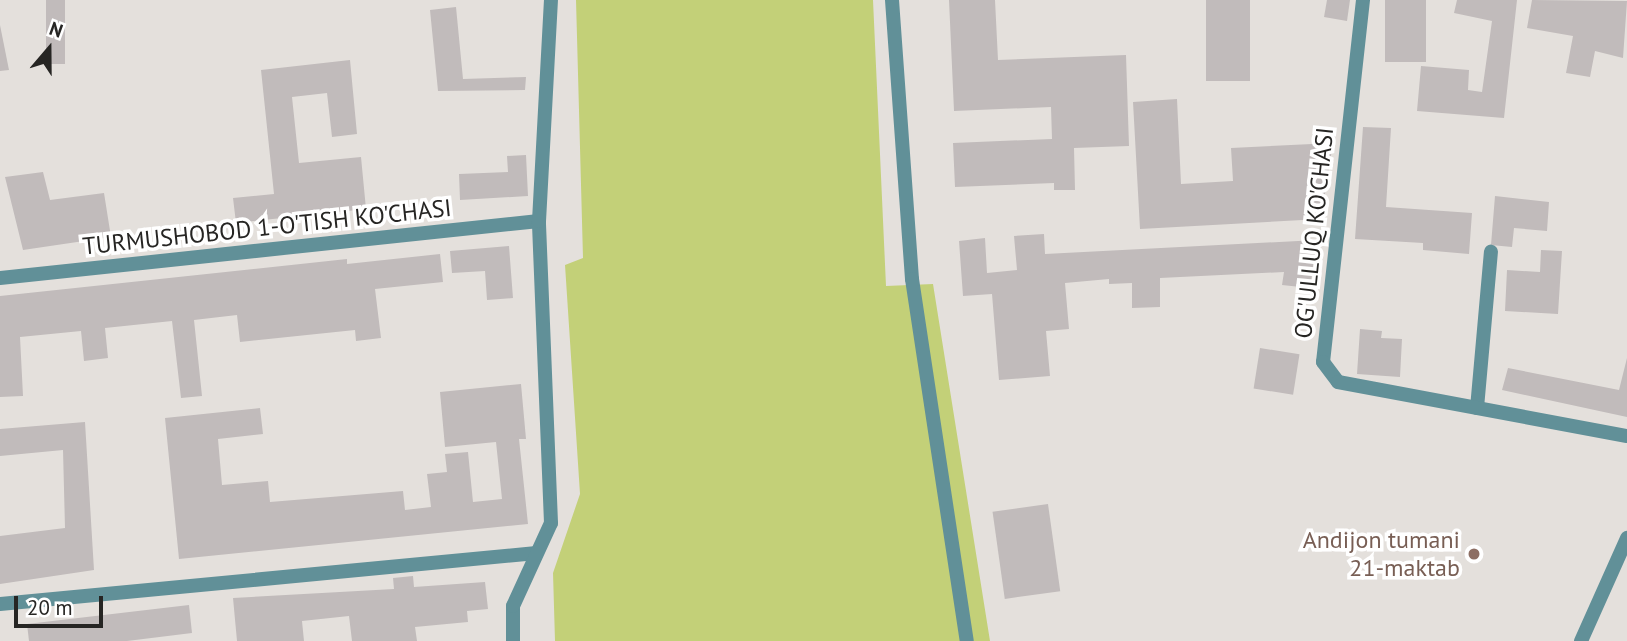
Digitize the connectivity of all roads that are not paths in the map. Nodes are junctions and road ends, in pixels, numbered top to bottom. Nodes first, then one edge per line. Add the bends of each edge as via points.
1 (551, 0) edge
2 (892, 0) edge
3 (1363, 0) edge
4 (539, 221) junction
5 (1491, 251) dead end
6 (0, 278) edge
7 (1477, 408) junction
8 (1627, 436) edge
9 (1627, 538) edge
10 (537, 553) junction
11 (0, 604) edge
12 (513, 641) edge
13 (967, 641) edge
14 (1581, 641) edge

1 - 4 street
2 - 13 street via 912,279
3 - 7 street, OG'ULLUQ KO'CHASI via 1323,362 1338,382
4 - 6 street, TURMUSHOBOD 1-O'TISH KO'CHASI
4 - 10 street via 551,523
5 - 7 street
7 - 8 street, OG'ULLUQ KO'CHASI
9 - 14 street
10 - 11 street
10 - 12 street via 513,606

